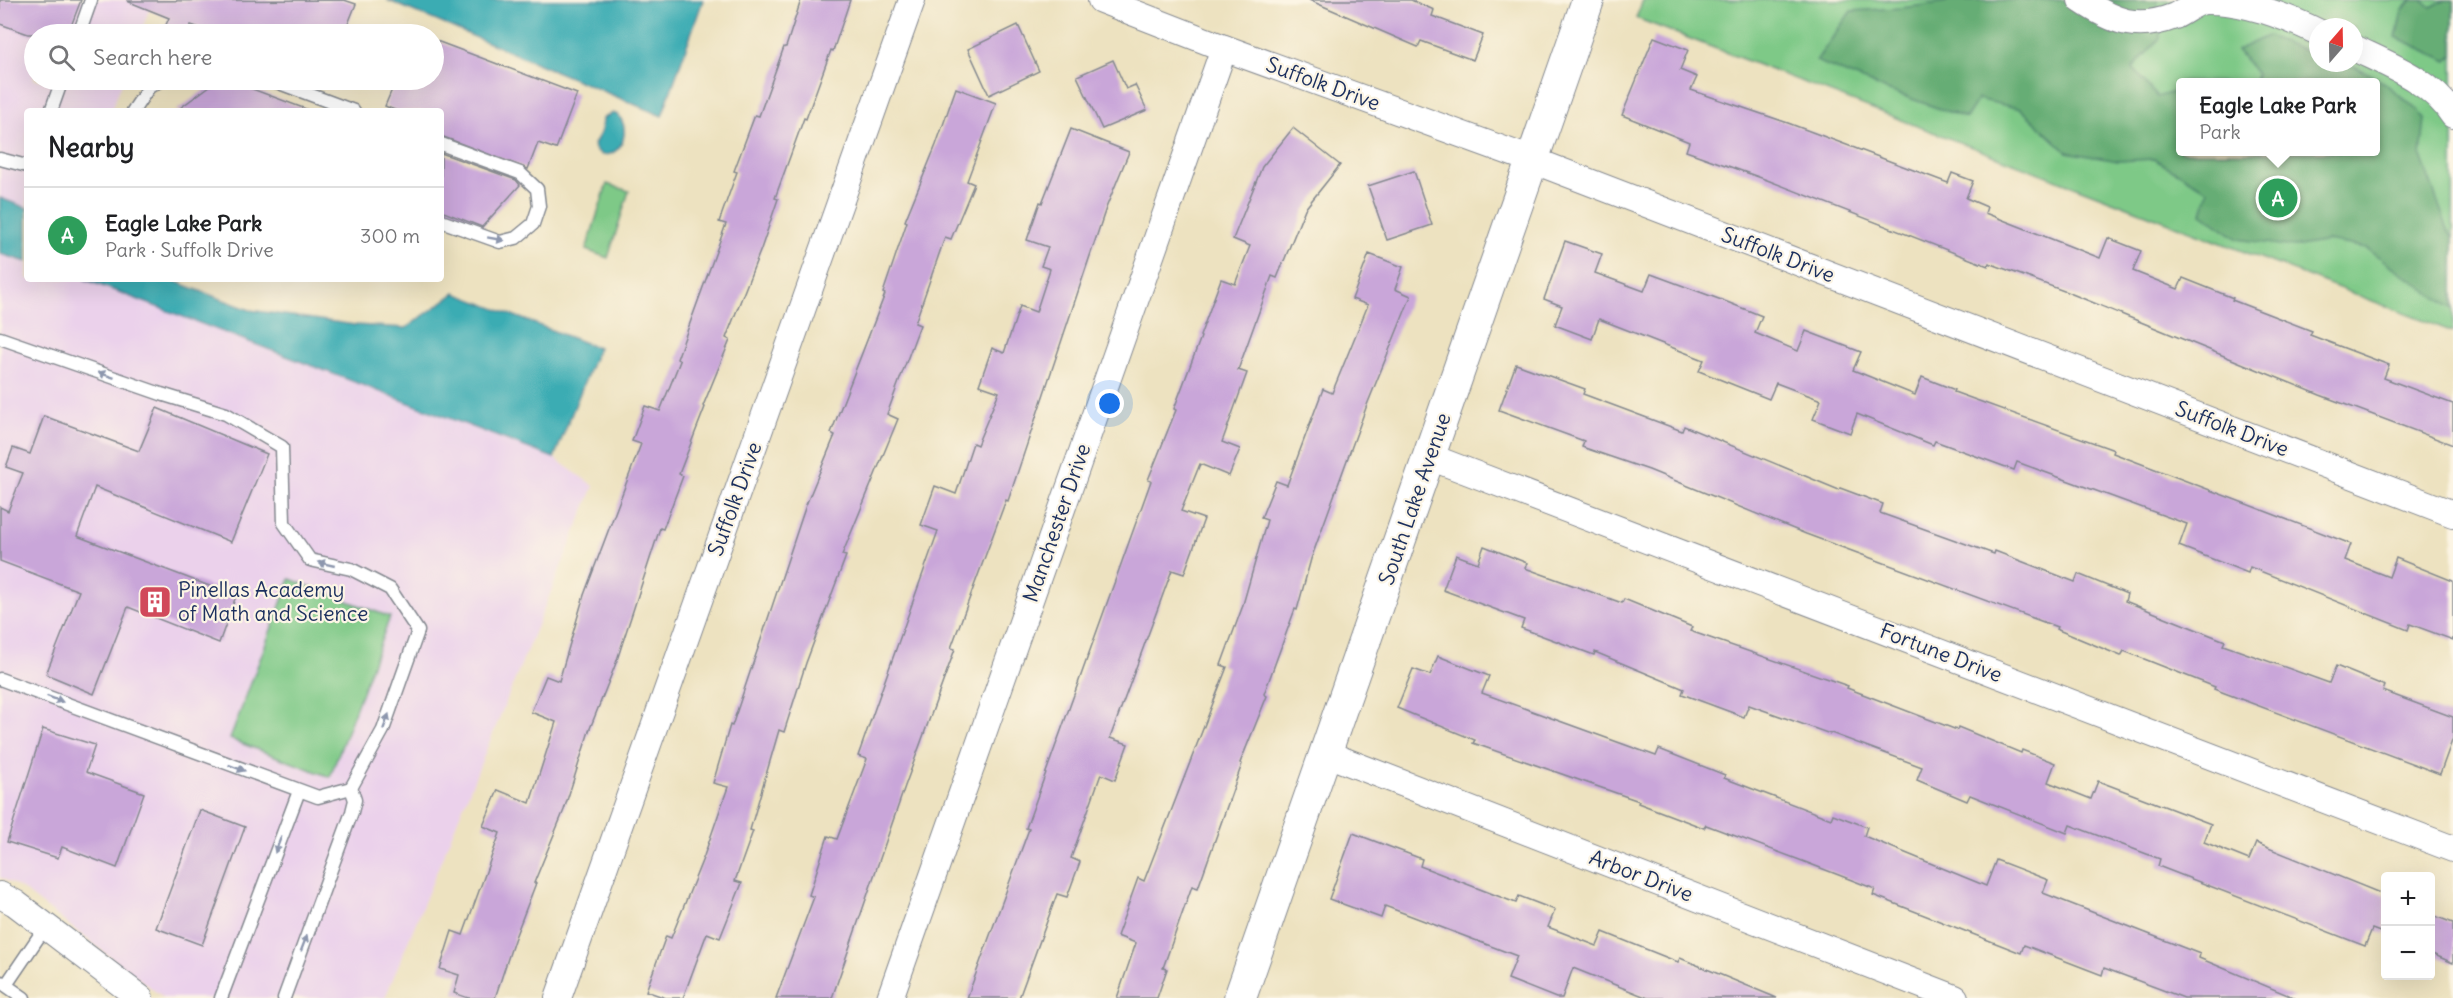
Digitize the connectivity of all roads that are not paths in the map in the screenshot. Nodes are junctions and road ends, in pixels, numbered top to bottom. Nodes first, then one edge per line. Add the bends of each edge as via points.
1 (91, 0) edge
2 (912, 0) edge
3 (1101, 0) edge
4 (1588, 0) edge
5 (2081, 0) edge
6 (83, 24) edge
7 (2309, 28) edge
8 (1224, 48) junction
9 (2363, 52) edge
10 (58, 90) edge
11 (147, 90) edge
12 (298, 90) edge
13 (52, 108) edge
14 (135, 108) edge
15 (346, 108) edge
16 (2453, 115) edge
17 (444, 145) edge
18 (0, 159) edge
19 (1532, 160) junction
20 (24, 165) edge
21 (444, 222) edge
22 (0, 338) edge
23 (1430, 457) junction
24 (2453, 514) edge
25 (0, 679) edge
26 (1327, 754) junction
27 (351, 788) junction
28 (299, 790) junction
29 (2453, 849) edge
30 (0, 895) edge
31 (46, 926) junction
32 (3, 983) edge
33 (24, 998) edge
34 (140, 998) edge
35 (221, 998) edge
36 (284, 998) edge
37 (558, 998) edge
38 (890, 998) edge
39 (1240, 998) edge
40 (1955, 998) edge

1 - 6 lane
2 - 37 street, Suffolk Drive
3 - 8 street, Suffolk Drive
4 - 19 street, South Lake Avenue
5 - 7 street via 2130,24 2155,23 2202,1 2272,11
8 - 19 street, Suffolk Drive
8 - 38 street, Manchester Drive
9 - 16 street via 2404,72 2445,101
10 - 13 lane
11 - 14 lane
12 - 15 lane
21 -> 17 lane via 500,242 516,238 532,224 540,206 537,189 520,173
18 - 20 lane
19 - 23 street, South Lake Avenue
19 - 24 street, Suffolk Drive
27 -> 22 lane via 383,730 418,631 390,589 351,569 310,560 284,523 282,447 226,414
23 - 26 street, South Lake Avenue
23 - 29 street, Fortune Drive
25 -> 28 lane
26 - 39 street, South Lake Avenue
26 - 40 street, Arbor Drive
27 - 28 lane via 318,797
36 -> 27 lane via 352,812 355,800
28 -> 35 lane
30 - 31 street
31 - 32 lane
31 - 34 street
32 - 33 lane

